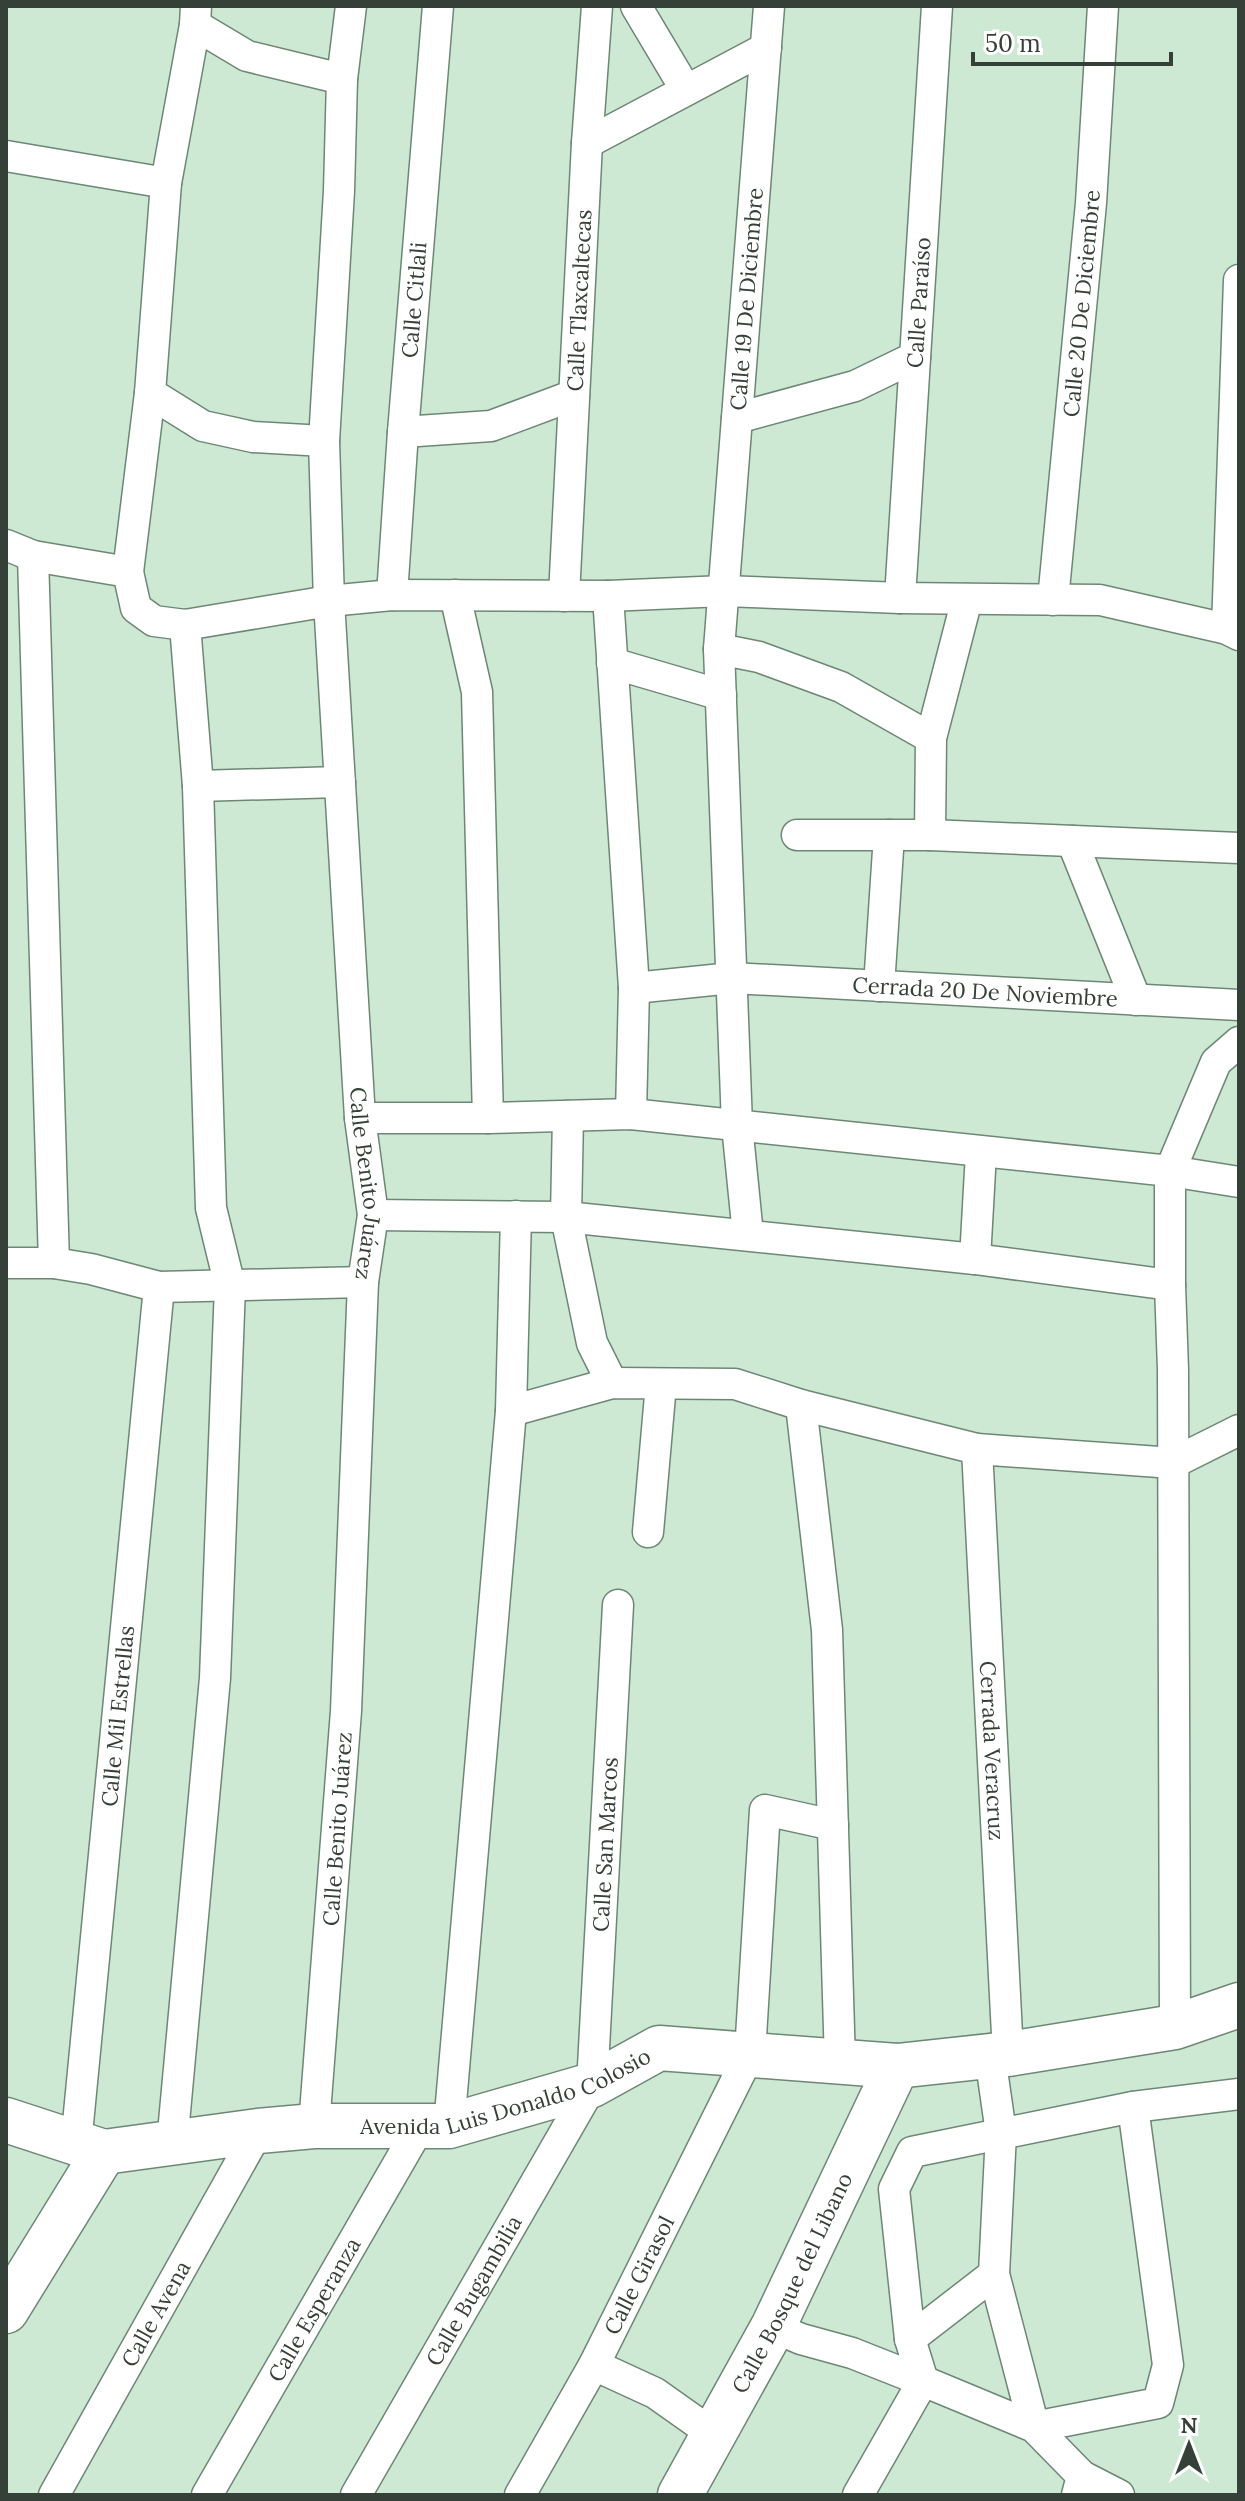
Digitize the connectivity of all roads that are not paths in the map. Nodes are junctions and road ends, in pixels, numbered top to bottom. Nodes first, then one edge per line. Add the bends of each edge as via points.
1 (351, 6) edge
2 (438, 6) edge
3 (597, 6) edge
4 (636, 6) edge
5 (769, 6) edge
6 (937, 6) edge
7 (1103, 6) edge
8 (195, 16) edge
9 (766, 48) junction
10 (342, 79) junction
11 (686, 90) junction
12 (587, 143) junction
13 (6, 156) edge
14 (166, 183) junction
15 (1239, 280) edge
16 (915, 357) junction
17 (1238, 361) edge
18 (150, 393) junction
19 (574, 395) junction
20 (737, 418) junction
21 (403, 432) junction
22 (324, 441) junction
23 (20, 550) edge
24 (128, 572) junction
25 (724, 591) junction
26 (392, 595) junction
27 (455, 595) junction
28 (564, 596) junction
29 (608, 596) junction
30 (900, 598) junction
31 (967, 599) junction
32 (1053, 600) junction
33 (329, 601) junction
34 (185, 625) junction
35 (1233, 632) edge
36 (719, 649) junction
37 (612, 663) junction
38 (721, 695) junction
39 (931, 738) junction
40 (340, 782) junction
41 (198, 786) junction
42 (797, 835) dead end
43 (889, 835) junction
44 (930, 835) junction
45 (1072, 841) junction
46 (1239, 848) edge
47 (732, 978) junction
48 (879, 986) junction
49 (634, 988) junction
50 (1136, 1000) junction
51 (1239, 1005) edge
52 (1239, 1042) edge
53 (631, 1114) junction
54 (568, 1116) junction
55 (360, 1118) junction
56 (488, 1118) junction
57 (737, 1125) junction
58 (981, 1153) junction
59 (1170, 1171) junction
60 (1239, 1182) edge
61 (373, 1215) junction
62 (516, 1216) junction
63 (566, 1217) junction
64 (748, 1235) junction
65 (975, 1259) junction
66 (6, 1263) edge
67 (54, 1263) junction
68 (363, 1282) junction
69 (1170, 1285) junction
70 (230, 1286) junction
71 (159, 1287) junction
72 (612, 1383) junction
73 (661, 1384) junction
74 (801, 1405) junction
75 (511, 1411) junction
76 (1239, 1430) edge
77 (977, 1449) junction
78 (1173, 1463) junction
79 (648, 1532) dead end
80 (618, 1605) dead end
81 (833, 1825) junction
82 (1239, 2005) edge
83 (1175, 2027) junction
84 (750, 2053) junction
85 (999, 2055) junction
86 (840, 2063) junction
87 (897, 2066) junction
88 (592, 2085) junction
89 (1239, 2094) edge
90 (1133, 2107) junction
91 (6, 2120) edge
92 (314, 2126) junction
93 (435, 2126) junction
94 (258, 2131) junction
95 (1001, 2133) junction
96 (172, 2144) junction
97 (90, 2148) junction
98 (994, 2274) junction
99 (6, 2311) edge
100 (773, 2327) junction
101 (910, 2339) junction
102 (594, 2365) junction
103 (923, 2381) junction
104 (1034, 2427) junction
105 (713, 2434) junction
106 (1080, 2486) edge
107 (54, 2495) edge
108 (207, 2495) edge
109 (356, 2495) edge
110 (520, 2495) edge
111 (680, 2495) edge
112 (858, 2495) edge
113 (1119, 2495) edge

1 - 10 street, Calle Benito Juárez
2 - 21 street, Calle Citlali
3 - 12 street, Calle Tlaxcaltecas
4 - 11 street
5 - 9 street, Calle 19 De Diciembre
6 - 16 street, Calle Paraíso
7 - 32 street, Calle 20 De Diciembre via 1091,203
8 - 10 street via 247,56
8 - 14 street
9 - 11 street
9 - 20 street, Calle 19 De Diciembre
10 - 22 street, Calle Benito Juárez
11 - 12 street
12 - 19 street, Calle Tlaxcaltecas
13 - 14 street
14 - 18 street
15 - 17 street
16 - 20 street via 855,386
16 - 30 street, Calle Paraíso
17 - 35 street
18 - 22 street via 203,426 253,437
18 - 24 street
19 - 21 street via 491,426
19 - 28 street, Calle Tlaxcaltecas
20 - 25 street, Calle 19 De Diciembre
21 - 26 street, Calle Citlali
22 - 33 street, Calle Benito Juárez
23 - 24 street
23 - 67 street
24 - 34 street via 136,608 154,621
25 - 29 street
25 - 30 street
25 - 36 street, Calle 19 De Diciembre
26 - 27 street
26 - 33 street
27 - 28 street
27 - 56 street via 477,692
28 - 29 street
29 - 37 street
30 - 31 street
31 - 32 street
31 - 39 street
32 - 35 street via 1100,600
33 - 34 street
33 - 40 street, Calle Benito Juárez
34 - 41 street
36 - 38 street, Calle 19 De Diciembre
36 - 39 street via 759,657 841,687
37 - 38 street
37 - 49 street
38 - 47 street, Calle 19 De Diciembre
39 - 44 street
40 - 41 street
40 - 55 street, Calle Benito Juárez
41 - 70 street via 211,1208
42 - 43 street
43 - 44 street
43 - 48 street
44 - 45 street
45 - 46 street
45 - 50 street
47 - 48 street, Cerrada 20 De Noviembre
47 - 49 street, Cerrada 20 De Noviembre
47 - 57 street, Calle 19 De Diciembre
48 - 50 street, Cerrada 20 De Noviembre
49 - 53 street
50 - 51 street, Cerrada 20 De Noviembre
52 - 59 street via 1216,1062
53 - 54 street
53 - 57 street
54 - 56 street
54 - 63 street
55 - 56 street
55 - 61 street, Calle Benito Juárez
57 - 58 street
57 - 64 street, Calle 19 De Diciembre
58 - 59 street
58 - 65 street
59 - 60 street
59 - 69 street
61 - 62 street
61 - 68 street, Calle Benito Juárez
62 - 63 street
62 - 75 street
63 - 64 street
63 - 72 street via 592,1343
64 - 65 street
65 - 69 street
66 - 67 street
67 - 71 street
68 - 70 street
68 - 92 street, Calle Benito Juárez via 346,1711
69 - 78 street
70 - 71 street
70 - 96 street via 215,1678
71 - 97 street, Calle Mil Estrellas
72 - 73 street
72 - 75 street
73 - 74 street via 735,1384
73 - 79 street
74 - 77 street
74 - 81 street via 827,1630
75 - 93 street
76 - 78 street
77 - 78 street
77 - 85 street, Cerrada Veracruz
78 - 83 street
80 - 88 street, Calle San Marcos
81 - 84 street via 765,1810
81 - 86 street
82 - 83 main road, Avenida Luis Donaldo Colosio
83 - 85 main road, Avenida Luis Donaldo Colosio
84 - 86 main road, Avenida Luis Donaldo Colosio
84 - 88 main road, Avenida Luis Donaldo Colosio via 659,2048
84 - 102 street, Calle Girasol
85 - 87 main road, Avenida Luis Donaldo Colosio
85 - 95 street, Cerrada Veracruz
86 - 87 main road, Avenida Luis Donaldo Colosio
87 - 100 main road, Calle Bosque del Libano
88 - 93 main road, Avenida Luis Donaldo Colosio
88 - 109 street, Calle Bugambilia
89 - 90 street
90 - 95 street
90 - 104 street via 1168,2365 1158,2403
91 - 97 main road, Avenida Luis Donaldo Colosio
92 - 93 main road, Avenida Luis Donaldo Colosio
92 - 94 main road, Avenida Luis Donaldo Colosio
93 - 108 street, Calle Esperanza
94 - 96 main road, Avenida Luis Donaldo Colosio
94 - 107 street, Calle Avena
95 - 98 street, Cerrada Veracruz
95 - 101 street via 912,2152 894,2189
96 - 97 main road, Avenida Luis Donaldo Colosio
97 - 99 main road
98 - 101 street
98 - 104 street, Cerrada Veracruz
100 - 103 street
100 - 105 main road, Calle Bosque del Libano
101 - 103 street
102 - 105 street via 655,2393
102 - 110 street, Calle Girasol
103 - 104 street
103 - 112 street
104 - 106 street
105 - 111 main road, Calle Bosque del Libano
106 - 113 street

